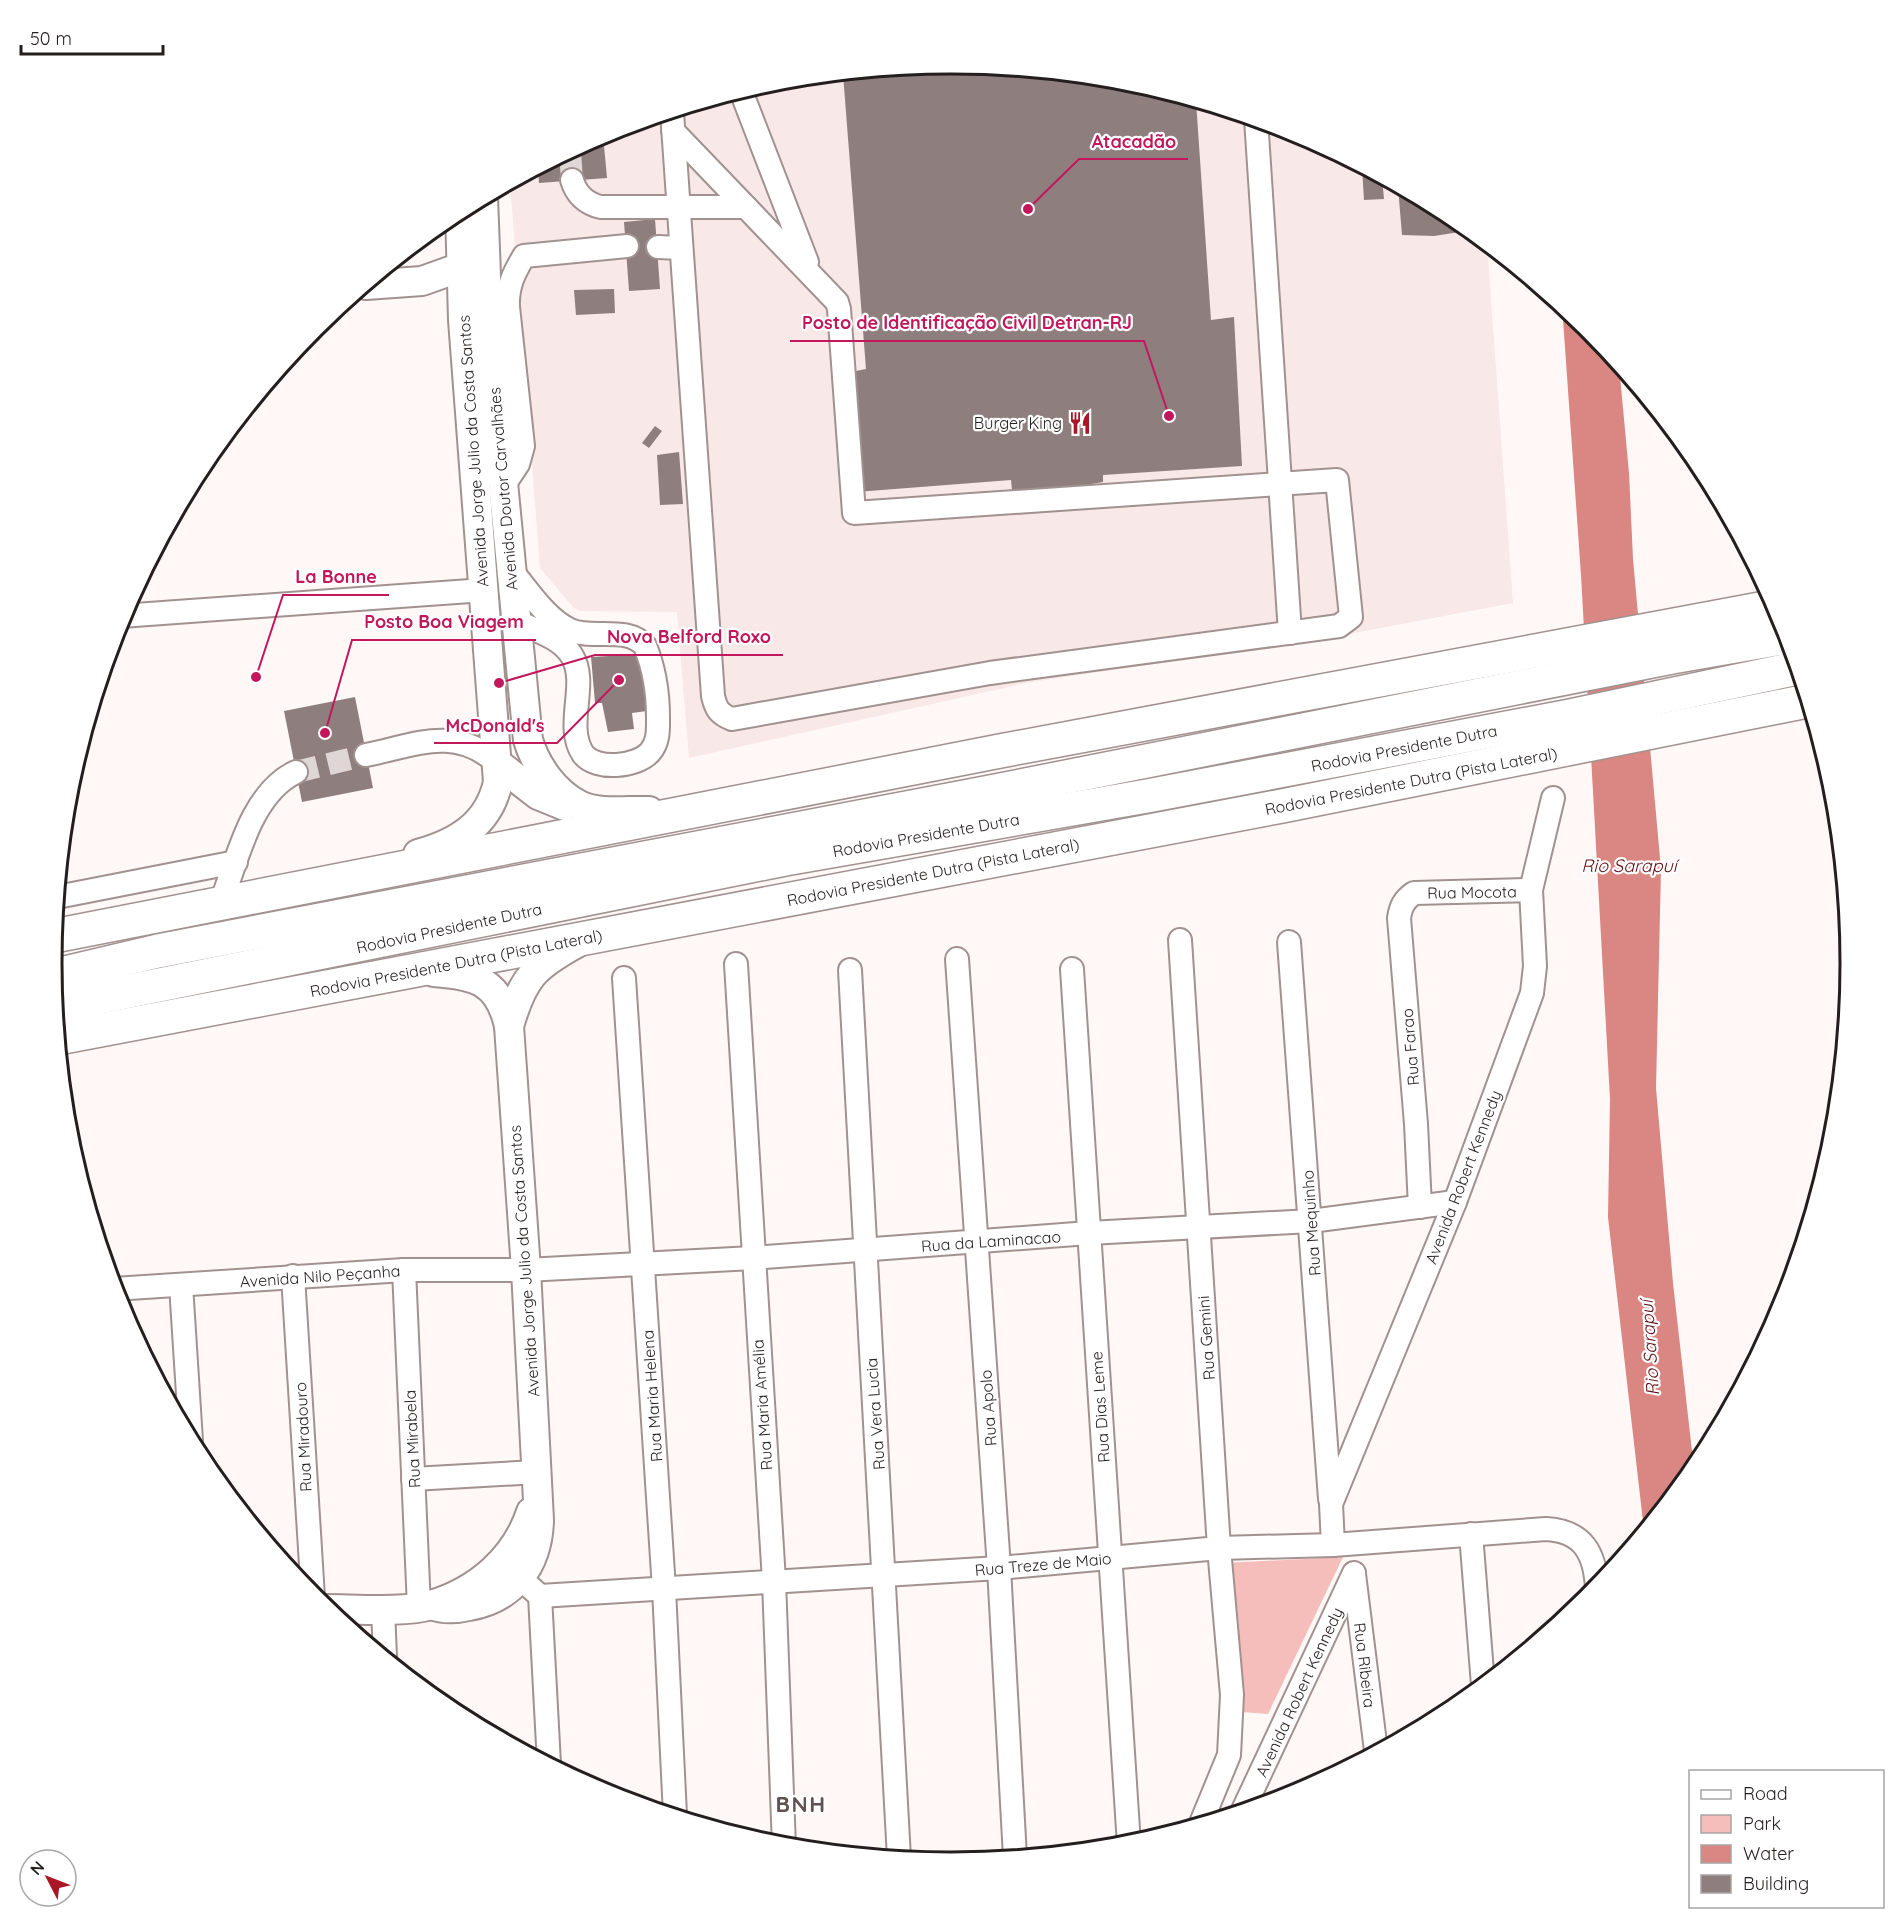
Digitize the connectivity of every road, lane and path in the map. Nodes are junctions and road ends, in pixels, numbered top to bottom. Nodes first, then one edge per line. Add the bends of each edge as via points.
1 (744, 99) edge
2 (672, 122) edge
3 (1257, 128) edge
4 (572, 180) tunnel mouth
5 (746, 207) junction
6 (482, 208) edge
7 (679, 209) junction
8 (463, 220) edge
9 (627, 246) dead end
10 (658, 247) dead end
11 (681, 248) junction
12 (524, 256) junction
13 (474, 263) junction
14 (810, 272) junction
15 (422, 281) junction
16 (377, 284) edge
17 (463, 312) junction
18 (504, 485) junction
19 (1280, 485) junction
20 (511, 570) junction
21 (484, 590) junction
22 (1767, 609) edge
23 (133, 615) edge
24 (515, 620) junction
25 (1290, 633) junction
26 (1778, 637) edge
27 (1667, 642) junction
28 (1791, 671) edge
29 (1801, 702) edge
30 (366, 755) tunnel mouth
31 (497, 763) junction
32 (296, 772) tunnel mouth
33 (1553, 798) dead end
34 (579, 805) junction
35 (677, 813) junction
36 (236, 862) junction
37 (354, 877) junction
38 (1531, 890) junction
39 (1414, 893) joint
40 (64, 896) edge
41 (221, 903) junction
42 (62, 934) edge
43 (586, 938) junction
44 (1180, 940) dead end
45 (1289, 942) dead end
46 (957, 959) dead end
47 (736, 964) dead end
48 (1072, 969) dead end
49 (850, 970) dead end
50 (417, 971) junction
51 (62, 974) edge
52 (624, 978) dead end
53 (63, 1004) edge
54 (509, 1026) junction
55 (65, 1037) edge
56 (1455, 1202) junction
57 (1420, 1207) junction
58 (1311, 1221) junction
59 (1200, 1229) junction
60 (1089, 1233) junction
61 (977, 1241) junction
62 (863, 1251) junction
63 (753, 1258) junction
64 (643, 1263) junction
65 (404, 1270) junction
66 (526, 1270) junction
67 (293, 1276) junction
68 (181, 1285) junction
69 (124, 1288) edge
70 (190, 1422) edge
71 (413, 1479) junction
72 (538, 1484) junction
73 (1331, 1504) junction
74 (1471, 1534) junction
75 (1343, 1544) junction
76 (1219, 1548) junction
77 (1110, 1558) junction
78 (999, 1568) junction
79 (1354, 1573) junction
80 (886, 1574) junction
81 (1596, 1575) edge
82 (311, 1580) edge
83 (774, 1581) junction
84 (530, 1587) junction
85 (664, 1589) junction
86 (426, 1606) junction
87 (340, 1609) edge
88 (383, 1609) junction
89 (385, 1648) edge
90 (1482, 1676) edge
91 (1375, 1744) edge
92 (548, 1756) edge
93 (1247, 1801) edge
94 (675, 1808) edge
95 (1205, 1815) edge
96 (1128, 1834) edge
97 (784, 1836) edge
98 (1015, 1850) edge
99 (898, 1851) edge

1 - 14 street
2 - 5 street
2 - 7 street
3 - 19 street
4 - 7 street via 578,194 596,206
5 - 7 street
5 - 14 street
6 - 13 main road, Avenida Doutor Carvalhães
7 - 11 street
8 - 13 main road, Avenida Jorge Julio da Costa Santos
9 - 12 street
10 - 11 street
11 - 25 street via 713,696 722,715 732,719 990,673
12 - 13 street
12 - 18 street via 508,292 523,446 518,464
13 - 15 main road
13 - 17 main road, Avenida Jorge Julio da Costa Santos
13 - 18 main road, Avenida Doutor Carvalhães via 488,328
14 - 19 street via 840,309 854,513
15 - 16 main road
15 - 17 main road via 446,293
17 - 21 main road, Avenida Jorge Julio da Costa Santos
18 - 20 main road, Avenida Doutor Carvalhães
19 - 25 street
19 - 25 street via 1336,480 1352,610 1352,617 1339,626
20 - 24 main road, Avenida Doutor Carvalhães
20 - 24 street via 542,607 569,630 621,634 645,645 653,669 658,715 657,741 651,751 624,764 606,765 593,762 584,754 576,726 576,663 561,642
21 - 23 street
21 - 31 main road, Avenida Jorge Julio da Costa Santos
22 - 27 highway
24 - 34 main road, Avenida Doutor Carvalhães via 531,750 548,780
26 - 27 highway, Rodovia Presidente Dutra
27 - 35 highway via 1545,648
27 - 51 highway, Rodovia Presidente Dutra via 1560,681 158,951
28 - 53 highway, Rodovia Presidente Dutra via 1147,796 785,859
29 - 43 highway, Rodovia Presidente Dutra (Pista Lateral)
30 - 31 street via 453,740 475,746
31 - 34 main road via 546,800 568,807
31 - 37 main road via 495,796 471,831 445,847
32 - 36 street via 267,793
33 - 38 street, Avenida Robert Kennedy
34 - 35 main road
35 - 37 highway
36 - 40 street
36 - 41 street
37 - 41 highway
38 - 39 street, Rua Mocota
38 - 56 street, Avenida Robert Kennedy via 1536,966 1532,993
39 - 57 street, Rua Farao via 1406,899 1399,918
41 - 42 highway
43 - 50 highway, Rodovia Presidente Dutra (Pista Lateral)
43 - 54 main road via 526,979
44 - 59 street, Rua Gemini
45 - 58 street, Rua Mequinho
46 - 61 street, Rua Apolo
47 - 63 street, Rua Maria Amélia
48 - 60 street, Rua Dias Leme
49 - 62 street, Rua Vera Lucia
50 - 54 main road via 465,974 486,983 499,999
50 - 55 highway, Rodovia Presidente Dutra (Pista Lateral)
52 - 64 street, Rua Maria Helena
54 - 66 main road, Avenida Jorge Julio da Costa Santos
56 - 57 street, Rua da Laminacao
56 - 73 street, Avenida Robert Kennedy
57 - 58 street, Rua da Laminacao
58 - 59 street, Rua da Laminacao
58 - 73 street, Rua Mequinho
59 - 60 street, Rua da Laminacao
59 - 76 street, Rua Gemini
60 - 61 street, Rua da Laminacao
60 - 77 street, Rua Dias Leme
61 - 62 street, Rua da Laminacao
61 - 78 street, Rua Apolo
62 - 63 street, Rua da Laminacao
62 - 80 street, Rua Vera Lucia
63 - 64 street, Rua da Laminacao
63 - 83 street, Rua Maria Amélia
64 - 66 street, Rua da Laminacao
64 - 85 street, Rua Maria Helena
65 - 66 street, Avenida Nilo Peçanha
65 - 67 street, Avenida Nilo Peçanha
65 - 71 street, Rua Mirabela
66 - 72 main road, Avenida Jorge Julio da Costa Santos
67 - 68 street, Avenida Nilo Peçanha
67 - 82 street, Rua Miradouro
68 - 69 street, Avenida Nilo Peçanha
68 - 70 street
71 - 72 street
71 - 86 street, Rua Mirabela
72 - 84 main road via 538,1541
72 - 86 main road via 523,1534 502,1563 473,1585
73 - 75 street, Avenida Robert Kennedy
74 - 75 street, Rua Treze de Maio
74 - 81 street, Rua Treze de Maio via 1564,1530 1587,1549
74 - 90 street
75 - 76 street, Rua Treze de Maio
75 - 79 street, Rua Ribeira
76 - 77 street, Rua Treze de Maio
76 - 95 street, Rua Gemini via 1232,1736 1221,1778
77 - 78 street, Rua Treze de Maio
77 - 96 street, Rua Dias Leme
78 - 80 street, Rua Treze de Maio
78 - 98 street, Rua Apolo
79 - 91 street, Rua Ribeira
79 - 93 street, Avenida Robert Kennedy
80 - 83 street, Rua Treze de Maio
80 - 99 street, Rua Vera Lucia
83 - 85 street, Rua Treze de Maio
83 - 97 street, Rua Maria Amélia
84 - 85 street, Rua Treze de Maio
84 - 86 main road via 453,1609
84 - 92 street
85 - 94 street, Rua Maria Helena
86 - 88 main road
87 - 88 main road
88 - 89 street

